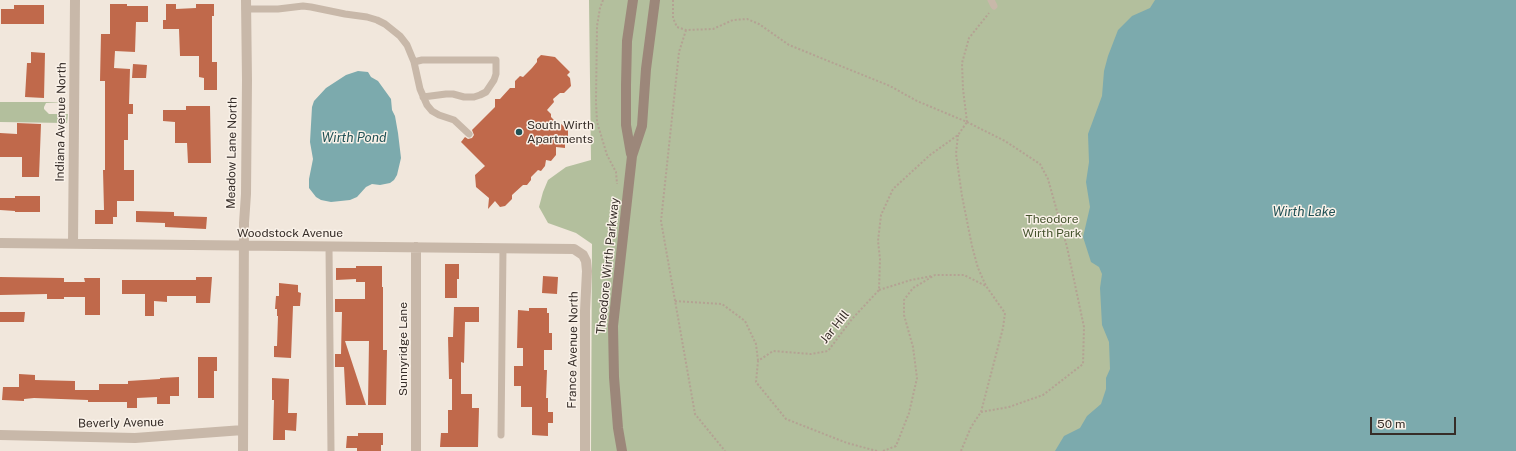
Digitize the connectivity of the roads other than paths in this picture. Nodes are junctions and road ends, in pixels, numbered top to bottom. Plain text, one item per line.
1 (75, 0) edge
2 (633, 0) edge
3 (654, 0) edge
4 (246, 5) edge
5 (414, 62) junction
6 (423, 97) junction
7 (469, 134) dead end
8 (632, 156) junction
9 (0, 243) edge
10 (73, 244) junction
11 (244, 246) junction
12 (329, 247) junction
13 (416, 247) junction
14 (503, 248) junction
15 (579, 252) joint
16 (243, 430) junction
17 (0, 435) edge
18 (501, 435) dead end
19 (243, 451) edge
20 (331, 451) edge
21 (416, 451) edge
22 (585, 451) edge
23 (622, 451) edge

1 - 10 street, Indiana Avenue North
2 - 8 street, Theodore Wirth Parkway
3 - 8 street, Theodore Wirth Parkway
4 - 5 lane
4 - 11 street, Meadow Lane North
5 - 6 lane
5 - 6 lane
6 - 7 lane
8 - 23 street, Theodore Wirth Parkway
9 - 10 street, Woodstock Avenue
10 - 11 street, Woodstock Avenue
11 - 12 street, Woodstock Avenue
11 - 16 street, Meadow Lane North
12 - 13 street, Woodstock Avenue
12 - 20 lane
13 - 14 street, Woodstock Avenue
13 - 21 street, Sunnyridge Lane
14 - 15 street, Woodstock Avenue
14 - 18 lane
15 - 22 street, France Avenue North
16 - 17 street, Beverly Avenue
16 - 19 street, Meadow Lane North

